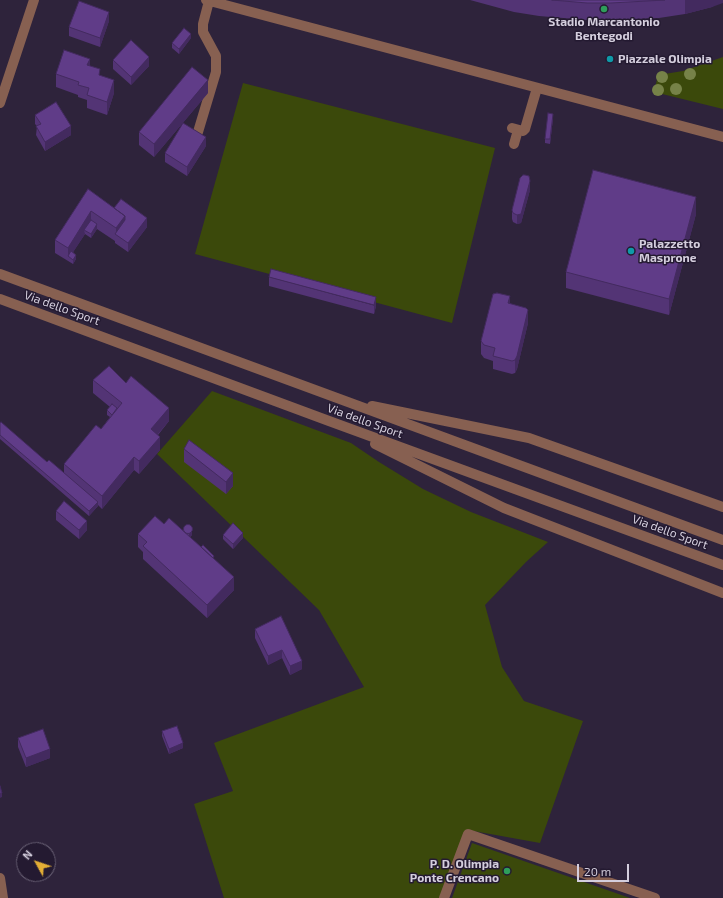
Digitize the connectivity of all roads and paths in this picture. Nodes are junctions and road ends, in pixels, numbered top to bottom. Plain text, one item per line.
1 (34, 0) edge
2 (207, 0) edge
3 (537, 88) junction
4 (0, 103) edge
5 (198, 132) edge
6 (723, 137) edge
7 (514, 144) dead end
8 (0, 274) edge
9 (0, 299) edge
10 (338, 399) junction
11 (329, 421) junction
12 (723, 507) edge
13 (723, 540) edge
14 (723, 565) edge
15 (723, 593) edge
16 (0, 878) edge
17 (3, 898) edge
18 (444, 898) edge
19 (655, 898) edge

1 - 4 street
2 - 3 street
2 - 5 street
3 - 6 street
3 - 7 street
8 - 10 street, Via dello Sport
9 - 11 street, Via dello Sport
10 - 12 street
10 - 13 street, Via dello Sport
11 - 14 street, Via dello Sport
11 - 15 street
16 - 17 street
18 - 19 street

